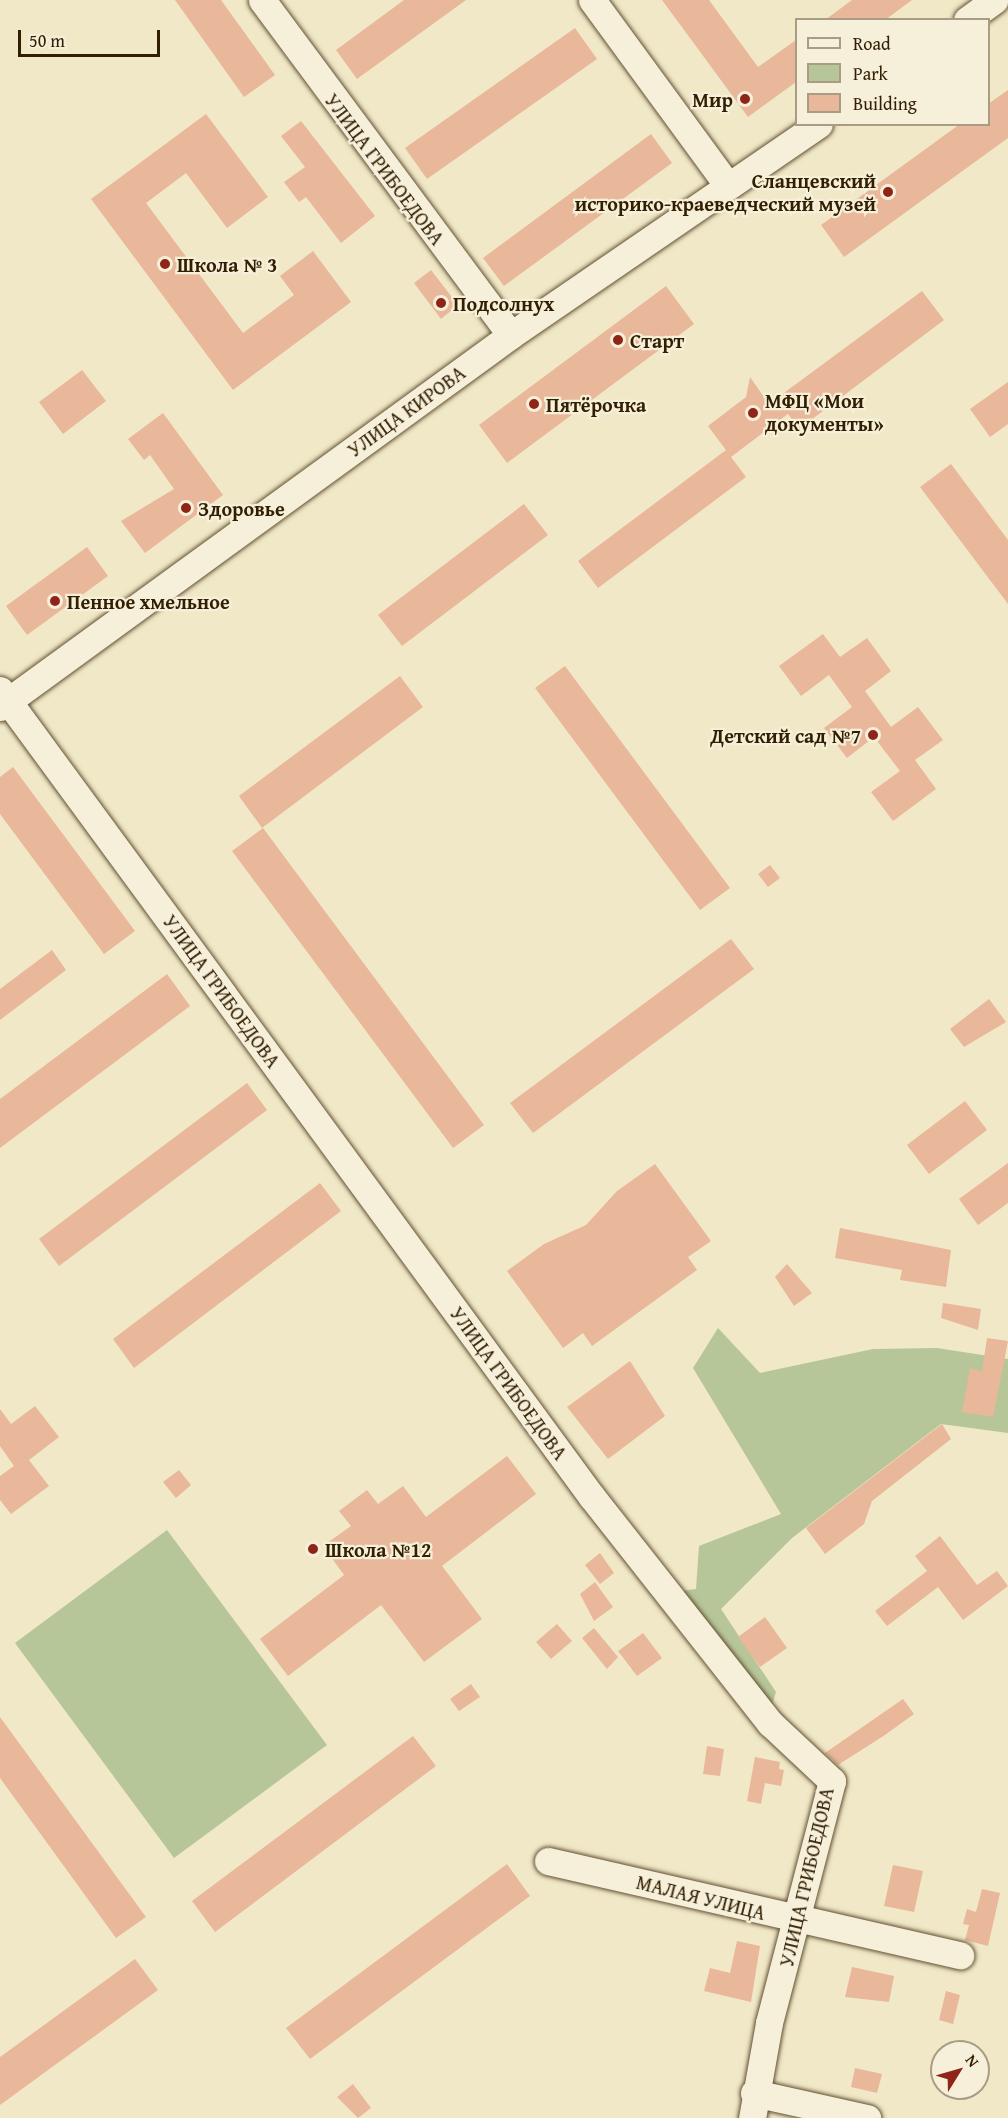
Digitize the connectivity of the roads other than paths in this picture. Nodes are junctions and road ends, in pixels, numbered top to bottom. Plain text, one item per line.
1 (262, 0) edge
2 (592, 0) edge
3 (995, 0) edge
4 (970, 18) edge
5 (816, 126) edge
6 (728, 186) junction
7 (511, 335) junction
8 (3, 699) edge
9 (548, 1861) dead end
10 (798, 1921) junction
11 (960, 1955) dead end
12 (753, 2106) edge
13 (867, 2118) edge

1 - 7 street, УЛИЦА ГРИБОЕДОВА
2 - 6 street
3 - 4 street
5 - 6 street, УЛИЦА КИРОВА
6 - 7 street, УЛИЦА КИРОВА
7 - 8 street, УЛИЦА КИРОВА
8 - 10 street, УЛИЦА ГРИБОЕДОВА
9 - 10 street, МАЛАЯ УЛИЦА
10 - 11 street, МАЛАЯ УЛИЦА
10 - 12 street, УЛИЦА ГРИБОЕДОВА
12 - 13 street

